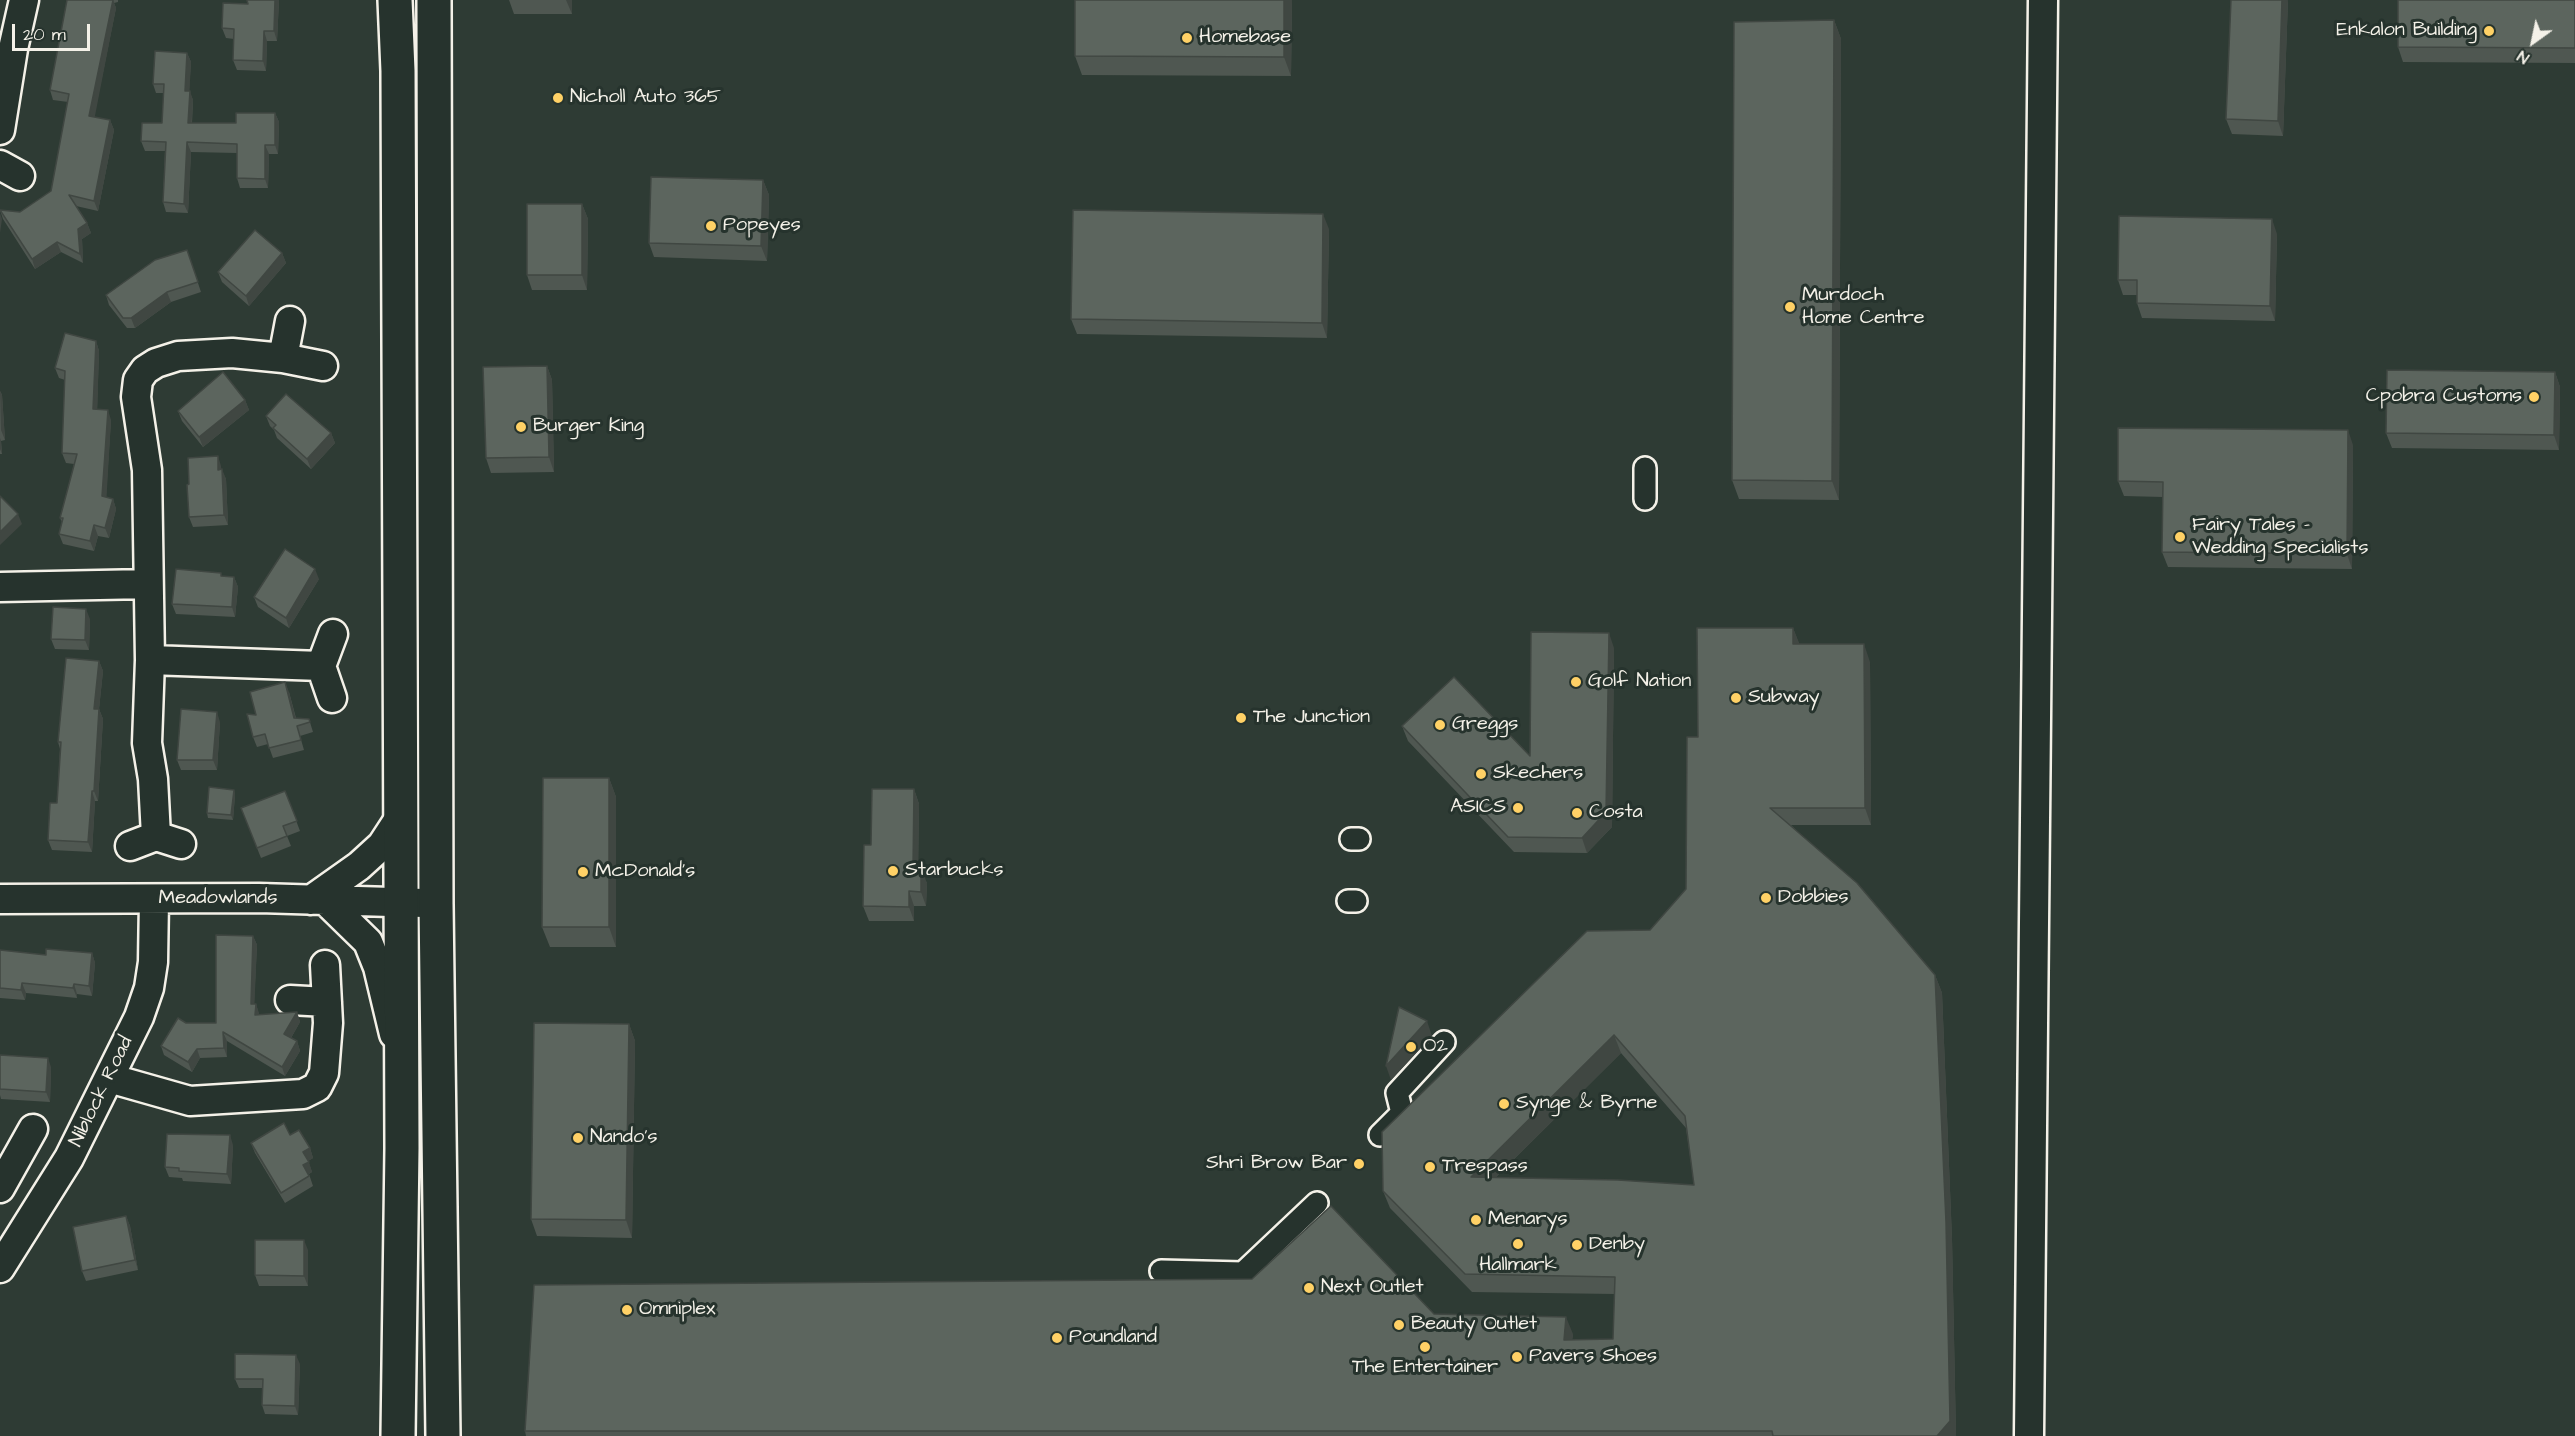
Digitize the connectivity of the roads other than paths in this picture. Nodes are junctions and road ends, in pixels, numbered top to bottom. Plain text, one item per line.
1 (24, 0) edge
2 (395, 0) edge
3 (434, 0) edge
4 (2043, 0) edge
5 (7, 48) edge
6 (0, 130) edge
7 (290, 321) dead end
8 (283, 358) junction
9 (323, 366) dead end
10 (1646, 468) dead end
11 (1645, 499) dead end
12 (148, 584) junction
13 (0, 586) edge
14 (333, 634) dead end
15 (150, 660) junction
16 (321, 666) junction
17 (332, 698) dead end
18 (399, 819) junction
19 (156, 842) dead end
20 (0, 899) edge
21 (153, 900) junction
22 (318, 900) junction
23 (399, 903) junction
24 (436, 903) junction
25 (325, 965) dead end
26 (290, 1000) dead end
27 (327, 1002) junction
28 (1444, 1042) dead end
29 (400, 1057) junction
30 (109, 1078) junction
31 (33, 1129) dead end
32 (1380, 1135) edge
33 (8, 1156) edge
34 (0, 1188) edge
35 (1317, 1203) dead end
36 (0, 1268) edge
37 (1161, 1271) dead end
38 (398, 1436) edge
39 (443, 1436) edge
40 (2029, 1436) edge

1 - 5 street
2 - 18 highway
3 - 24 highway
4 - 40 street
5 - 6 street
7 - 8 street
8 - 9 street
8 - 12 street
10 - 11 street
12 - 13 street
12 - 15 street
14 - 16 street
15 - 16 street
15 - 19 street
16 - 17 street
18 - 22 street
18 - 23 highway
20 - 21 street, Meadowlands
21 - 22 street, Meadowlands
21 - 30 street, Niblock Road
22 - 23 street, Meadowlands
22 - 29 street
23 - 24 street, Meadowlands
23 - 29 highway
24 - 39 highway
25 - 27 street
26 - 27 street
27 - 30 street
28 - 32 street
29 - 38 highway
30 - 36 street, Niblock Road
31 - 33 street
33 - 34 street
35 - 37 street

